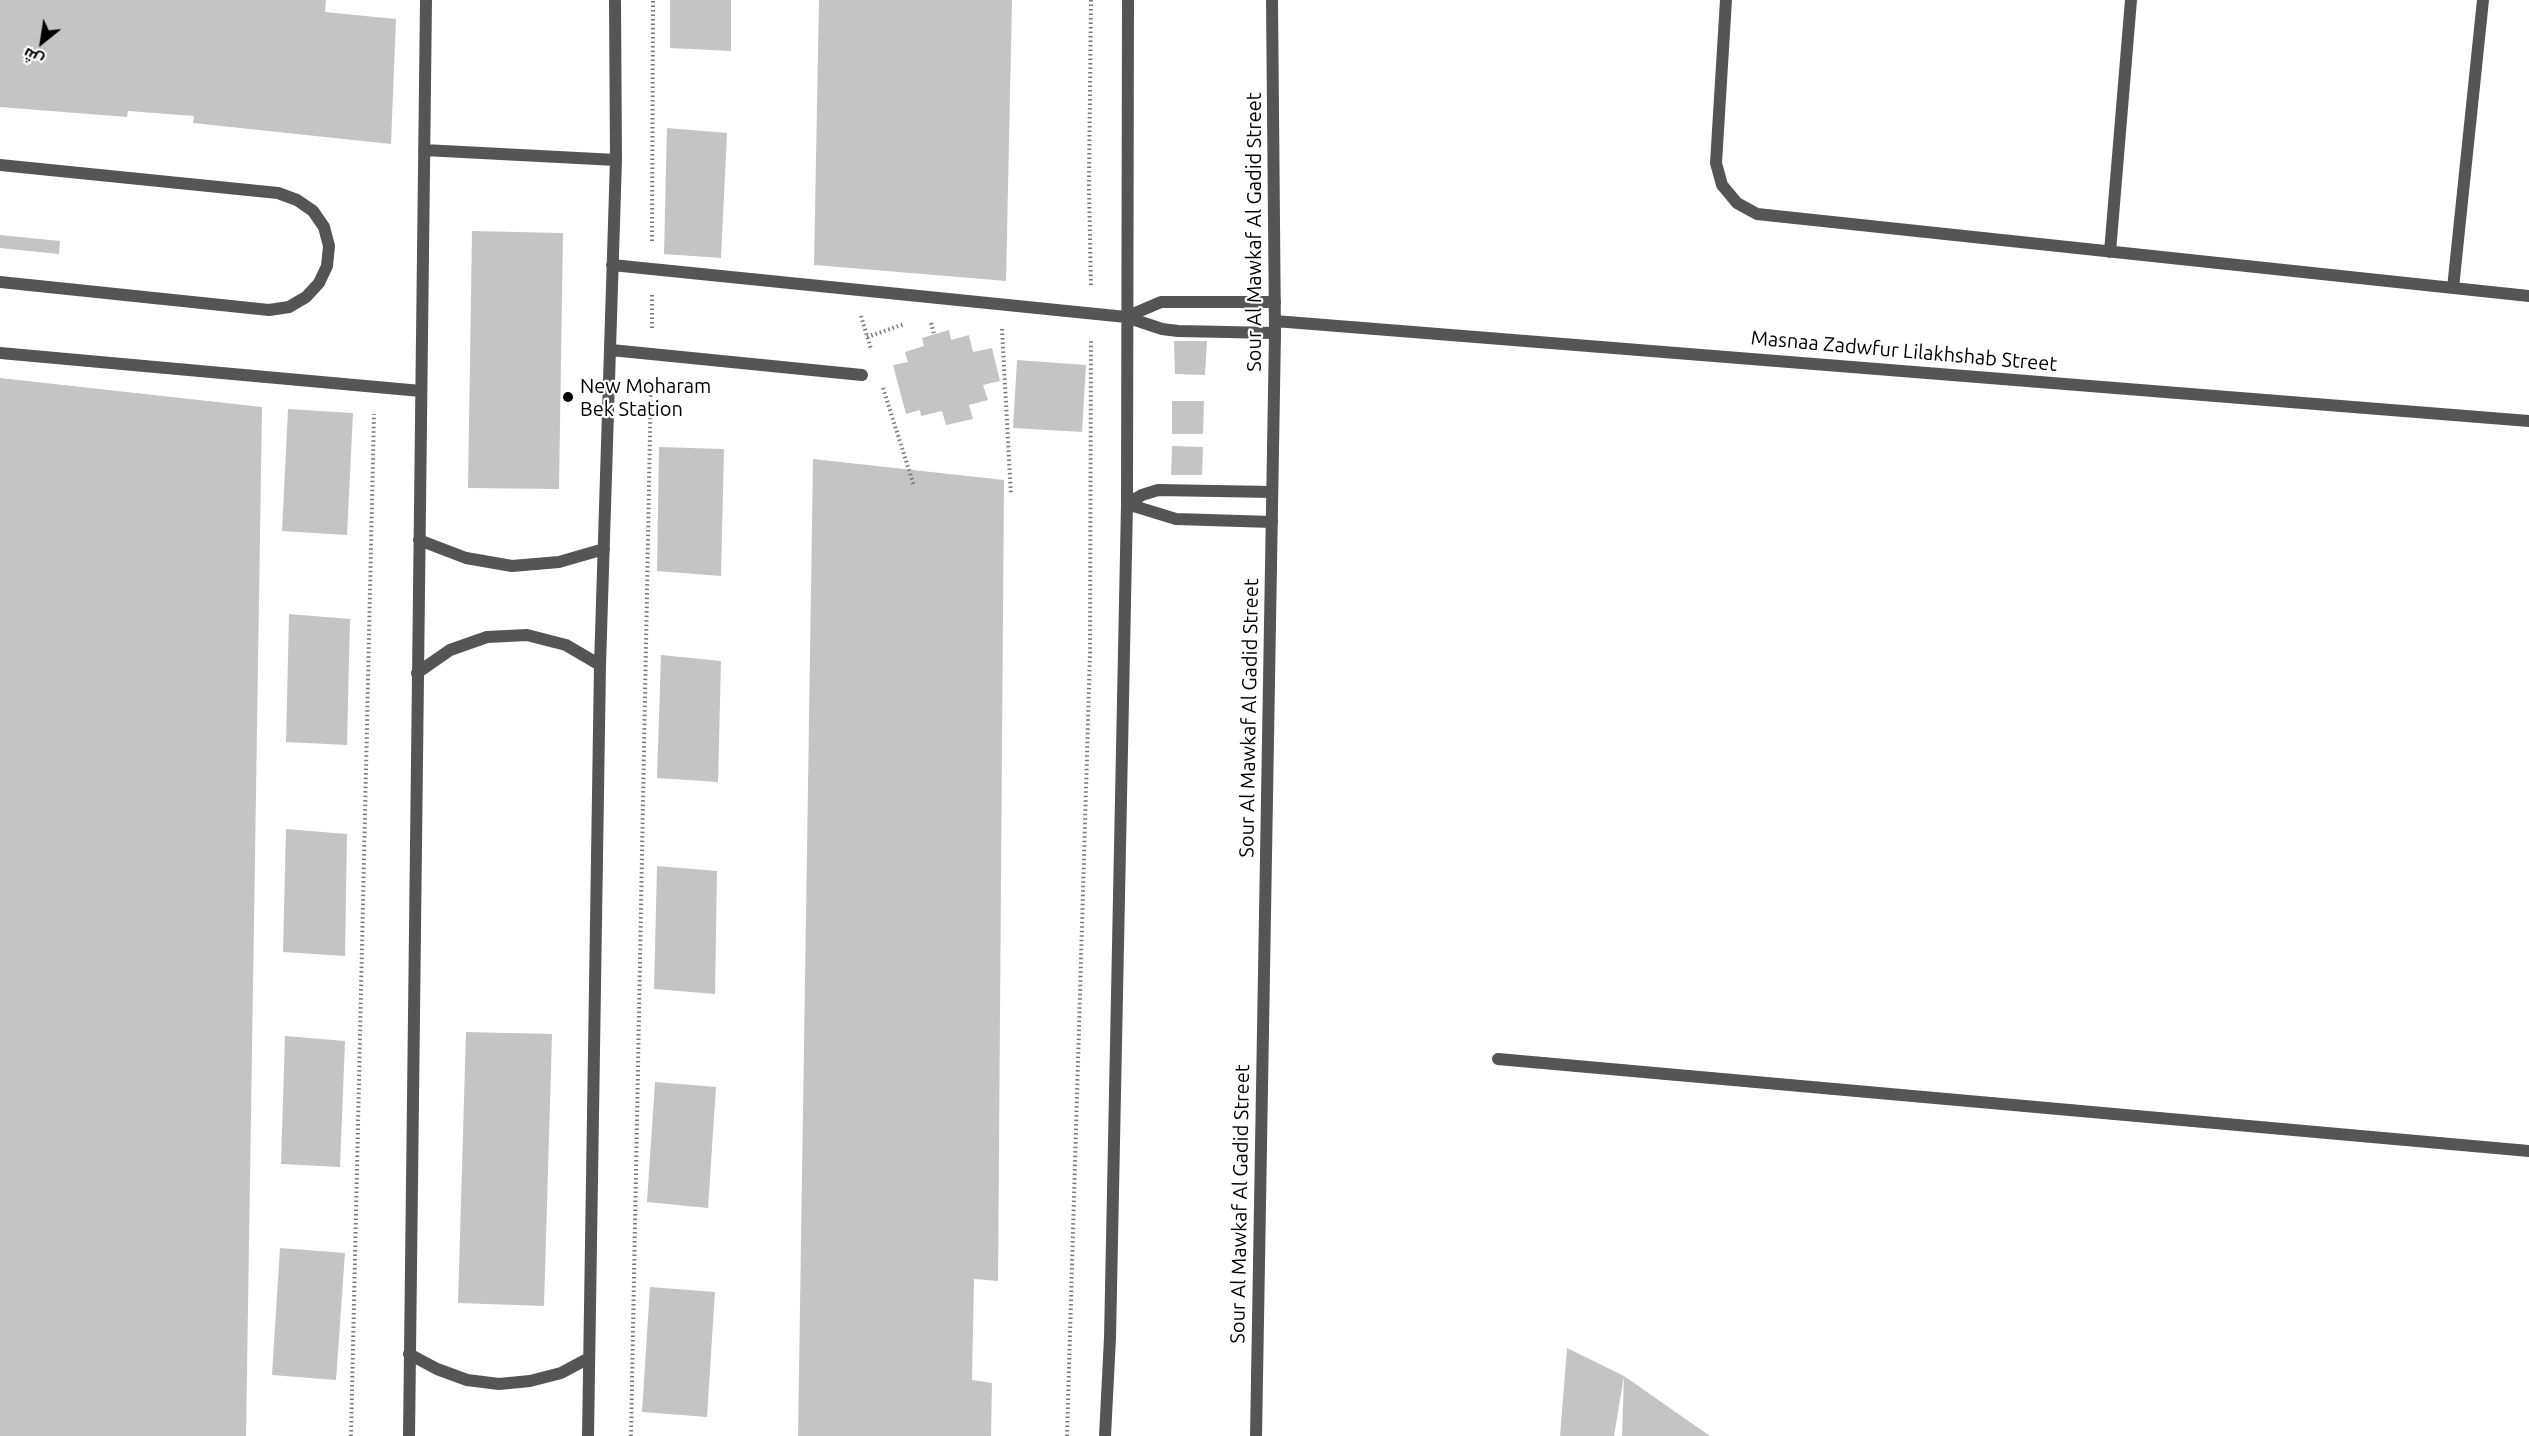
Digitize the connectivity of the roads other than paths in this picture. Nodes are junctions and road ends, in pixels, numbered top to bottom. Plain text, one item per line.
1 (426, 0) edge
2 (615, 0) edge
3 (1128, 0) edge
4 (1272, 0) edge
5 (1726, 0) edge
6 (2131, 0) edge
7 (2483, 0) edge
8 (424, 150) junction
9 (616, 160) junction
10 (0, 165) edge
11 (2110, 252) junction
12 (612, 266) junction
13 (0, 282) edge
14 (2452, 288) junction
15 (2529, 296) edge
16 (1275, 302) junction
17 (1126, 317) junction
18 (1275, 327) junction
19 (611, 350) junction
20 (0, 353) edge
21 (862, 375) dead end
22 (421, 391) junction
23 (2529, 421) edge
24 (1272, 492) junction
25 (1127, 504) junction
26 (1272, 522) junction
27 (419, 540) junction
28 (604, 549) junction
29 (600, 665) junction
30 (417, 673) junction
31 (1498, 1059) dead end
32 (2529, 1151) edge
33 (409, 1354) junction
34 (589, 1358) junction
35 (409, 1436) edge
36 (588, 1436) edge
37 (1105, 1436) edge
38 (1256, 1436) edge

1 - 8 street
2 - 9 street
3 - 17 street
4 - 16 street, Sour Al Mawkaf Al Gadid Street
5 - 11 street
6 - 11 street
7 - 14 street
8 - 9 street
8 - 22 street
9 - 12 street
10 - 13 street
11 - 14 street
12 - 17 street
12 - 19 street
14 - 15 street
16 - 17 street
16 - 18 street, Sour Al Mawkaf Al Gadid Street
17 - 18 street, Masnaa Zadwfur Lilakhshab Street
17 - 25 street
18 - 23 street, Masnaa Zadwfur Lilakhshab Street
18 - 24 street, Sour Al Mawkaf Al Gadid Street
19 - 21 street
19 - 28 street
20 - 22 street
22 - 27 street
24 - 25 street
24 - 26 street, Sour Al Mawkaf Al Gadid Street
25 - 26 street
25 - 37 street
26 - 38 street, Sour Al Mawkaf Al Gadid Street
27 - 28 street
27 - 30 street
28 - 29 street
29 - 30 street
29 - 34 street
30 - 33 street
31 - 32 street
33 - 34 street
33 - 35 street
34 - 36 street

